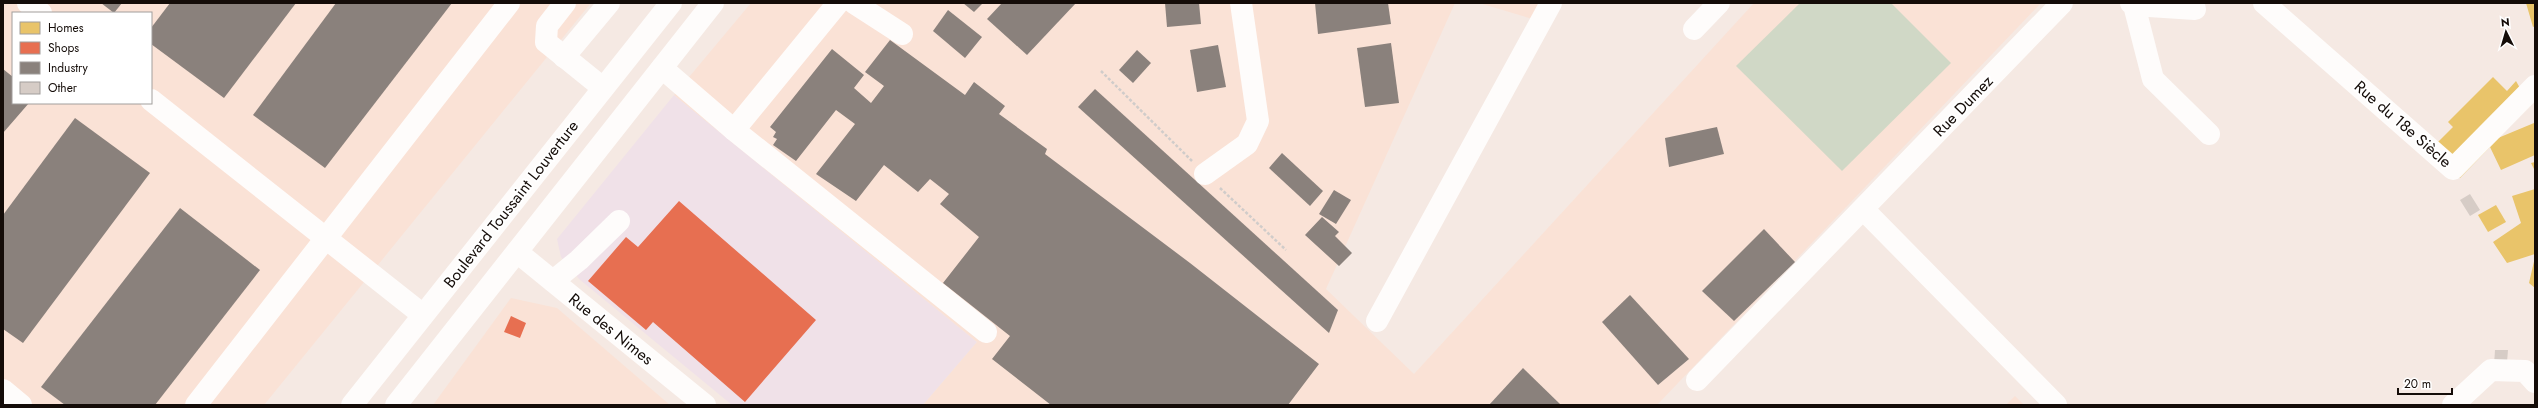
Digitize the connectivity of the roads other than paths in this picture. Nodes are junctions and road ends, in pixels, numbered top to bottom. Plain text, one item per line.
1 (28, 3) edge
2 (565, 3) edge
3 (609, 3) edge
4 (671, 3) edge
5 (713, 3) edge
6 (838, 3) edge
7 (854, 3) edge
8 (1241, 3) edge
9 (1551, 3) edge
10 (1719, 3) edge
11 (2062, 3) edge
12 (2264, 3) edge
13 (506, 4) edge
14 (2133, 4) edge
15 (2195, 9) dead end
16 (40, 12) edge
17 (1694, 28) dead end
18 (902, 34) dead end
19 (564, 57) junction
20 (662, 68) junction
21 (2535, 86) edge
22 (604, 88) junction
23 (152, 101) edge
24 (734, 130) junction
25 (2209, 134) dead end
26 (1205, 174) dead end
27 (1864, 210) junction
28 (619, 222) dead end
29 (327, 238) junction
30 (517, 252) junction
31 (553, 281) junction
32 (423, 315) junction
33 (1377, 320) dead end
34 (986, 332) dead end
35 (1697, 380) dead end
36 (2535, 382) edge
37 (3, 390) edge
38 (21, 405) edge
39 (196, 405) edge
40 (352, 405) edge
41 (396, 405) edge
42 (705, 405) edge
43 (2056, 405) edge
44 (2453, 405) edge

1 - 16 street
2 - 19 street
3 - 19 street
4 - 22 street, Boulevard Toussaint Louverture
5 - 20 street
6 - 24 street
7 - 18 street
8 - 26 street
9 - 33 street
10 - 17 street
11 - 27 street, Rue Dumez
12 - 21 street, Rue du 18e Siècle
13 - 29 street
14 - 15 street
14 - 25 street
19 - 22 street
20 - 24 street
20 - 30 street
22 - 32 street, Boulevard Toussaint Louverture
23 - 29 street
24 - 34 street
27 - 35 street, Rue Dumez
27 - 43 street
28 - 31 street
29 - 32 street
29 - 39 street
30 - 31 street, Rue des Nimes
30 - 41 street
31 - 42 street, Rue des Nimes
32 - 40 street, Boulevard Toussaint Louverture
36 - 44 street
37 - 38 street

